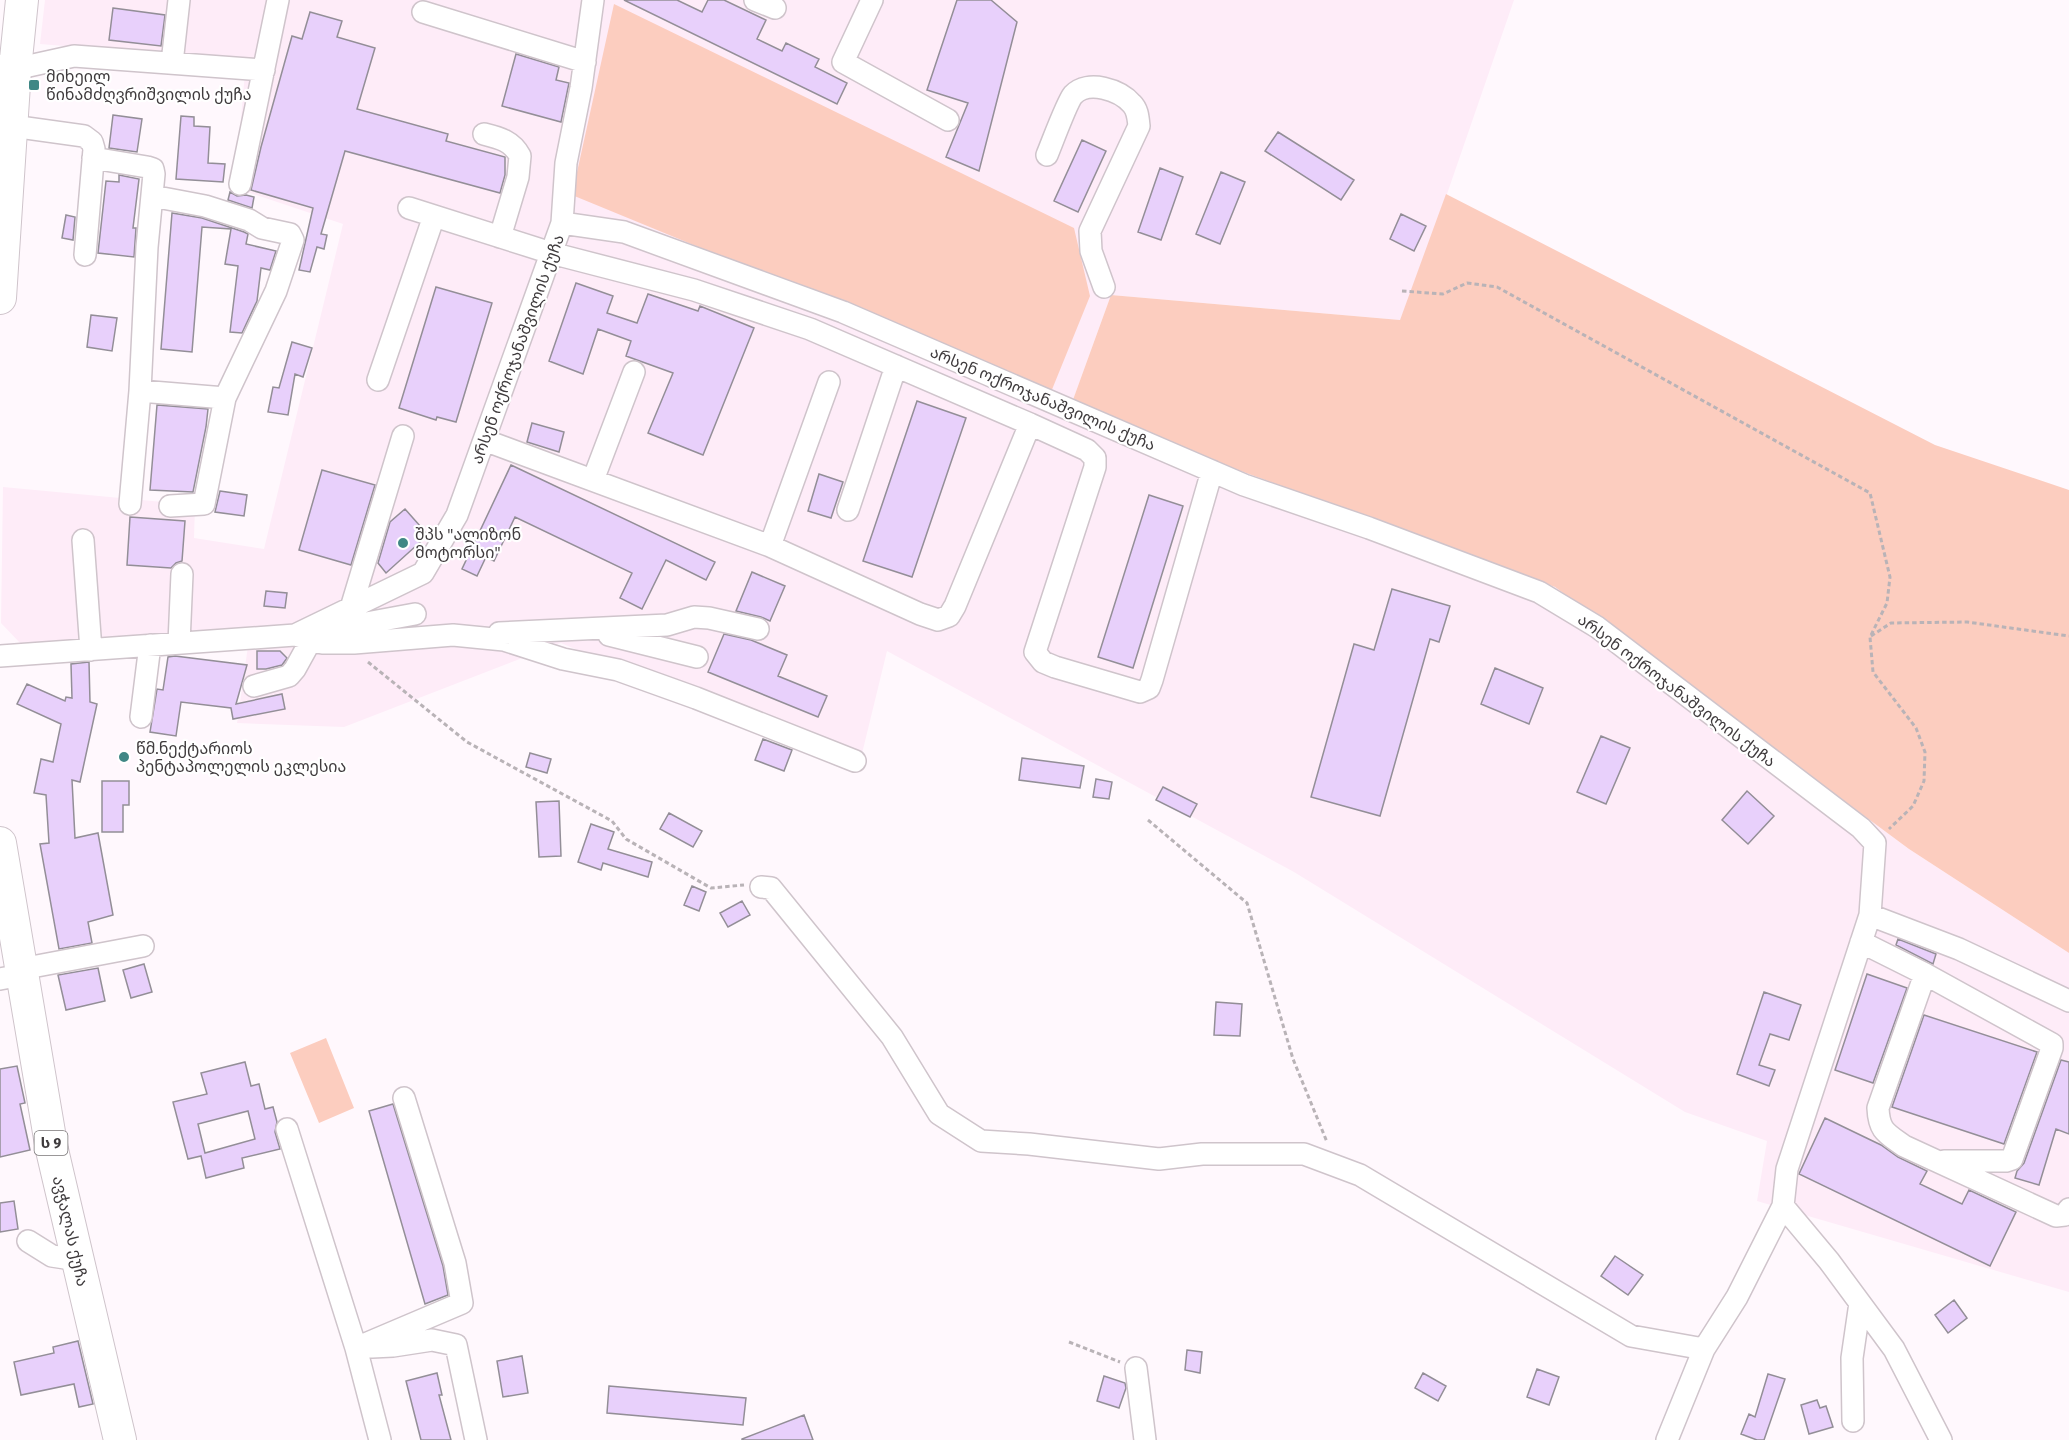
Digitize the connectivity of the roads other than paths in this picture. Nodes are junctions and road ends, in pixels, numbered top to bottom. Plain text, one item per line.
1 (22, 0) edge
2 (179, 0) edge
3 (278, 0) edge
4 (593, 0) edge
5 (605, 0) edge
6 (755, 0) edge
7 (872, 0) edge
8 (775, 8) dead end
9 (423, 12) dead end
10 (590, 23) junction
11 (585, 62) junction
12 (172, 63) junction
13 (8, 67) edge
14 (264, 70) junction
15 (948, 120) dead end
16 (12, 126) junction
17 (484, 134) dead end
18 (1047, 155) dead end
19 (93, 158) junction
20 (240, 184) dead end
21 (152, 196) junction
22 (4, 206) edge
23 (409, 208) dead end
24 (434, 216) junction
25 (562, 223) junction
26 (500, 237) junction
27 (551, 253) junction
28 (85, 255) dead end
29 (1104, 287) dead end
30 (0, 298) edge
31 (896, 366) junction
32 (634, 372) dead end
33 (378, 380) dead end
34 (828, 382) dead end
35 (140, 391) junction
36 (225, 398) junction
37 (1030, 424) junction
38 (404, 436) dead end
39 (484, 440) junction
40 (1212, 471) junction
41 (593, 480) junction
42 (130, 504) dead end
43 (170, 506) dead end
44 (848, 510) dead end
45 (83, 540) dead end
46 (770, 546) junction
47 (182, 574) dead end
48 (351, 608) junction
49 (415, 614) dead end
50 (585, 629) junction
51 (758, 629) dead end
52 (453, 635) junction
53 (303, 637) junction
54 (179, 643) junction
55 (150, 645) junction
56 (91, 650) junction
57 (0, 656) edge
58 (696, 657) dead end
59 (254, 686) dead end
60 (141, 717) dead end
61 (855, 761) dead end
62 (0, 843) edge
63 (755, 886) road end
64 (1870, 915) junction
65 (1861, 942) junction
66 (143, 946) dead end
67 (14, 974) edge
68 (1925, 974) junction
69 (2069, 1001) edge
70 (404, 1098) dead end
71 (287, 1129) dead end
72 (1937, 1161) junction
73 (1783, 1206) junction
74 (2069, 1209) edge
75 (28, 1241) dead end
76 (78, 1260) junction
77 (1860, 1303) junction
78 (356, 1348) junction
79 (1704, 1349) junction
80 (1136, 1368) road end
81 (1853, 1421) dead end
82 (120, 1440) edge
83 (380, 1440) edge
84 (476, 1440) edge
85 (1145, 1440) edge
86 (1667, 1440) edge
87 (1941, 1440) edge

1 - 13 highway
2 - 12 street
3 - 14 street
4 - 10 street
5 - 10 street
6 - 8 street
7 - 15 street
9 - 11 street
10 - 11 street
11 - 25 street
12 - 13 street
12 - 14 street
13 - 16 highway
14 - 20 street
16 - 19 street
16 - 22 highway
17 - 26 street
18 - 29 street
19 - 21 street
19 - 28 street
21 - 35 street
21 - 36 street
22 - 30 highway
23 - 24 street
24 - 26 street
24 - 33 street
25 - 27 street, არსენ ოქროჯანაშვილის ქუჩა
25 - 40 street, არსენ ოქროჯანაშვილის ქუჩა
26 - 27 street
27 - 31 street
27 - 39 street, არსენ ოქროჯანაშვილის ქუჩა
31 - 37 street
31 - 44 street
32 - 41 street
34 - 46 street
35 - 36 street
35 - 42 street
36 - 43 street
37 - 40 street
37 - 46 street
38 - 48 street
39 - 41 street
39 - 48 street, არსენ ოქროჯანაშვილის ქუჩა
40 - 64 street, არსენ ოქროჯანაშვილის ქუჩა
41 - 46 street
45 - 56 street
47 - 54 street
48 - 53 street, არსენ ოქროჯანაშვილის ქუჩა
49 - 53 street
50 - 51 street
50 - 52 street
50 - 58 street
52 - 53 street
52 - 61 street
53 - 54 street, არსენ ოქროჯანაშვილის ქუჩა
53 - 59 street
54 - 55 street, არსენ ოქროჯანაშვილის ქუჩა
55 - 56 street, არსენ ოქროჯანაშვილის ქუჩა
55 - 60 street
56 - 57 street, არსენ ოქროჯანაშვილის ქუჩა
62 - 67 highway, ავჭალას ქუჩა / ს 9
63 - 79 street
64 - 65 street
64 - 69 street
65 - 68 street
65 - 73 street
66 - 67 street
67 - 76 highway, ავჭალას ქუჩა / ს 9
68 - 72 street
68 - 72 street
70 - 78 street
71 - 78 street
72 - 74 street
73 - 77 street
73 - 79 street
75 - 76 street
76 - 82 highway, ავჭალას ქუჩა / ს 9
77 - 81 street
77 - 87 street
78 - 83 street
78 - 84 street
79 - 86 street
80 - 85 street

